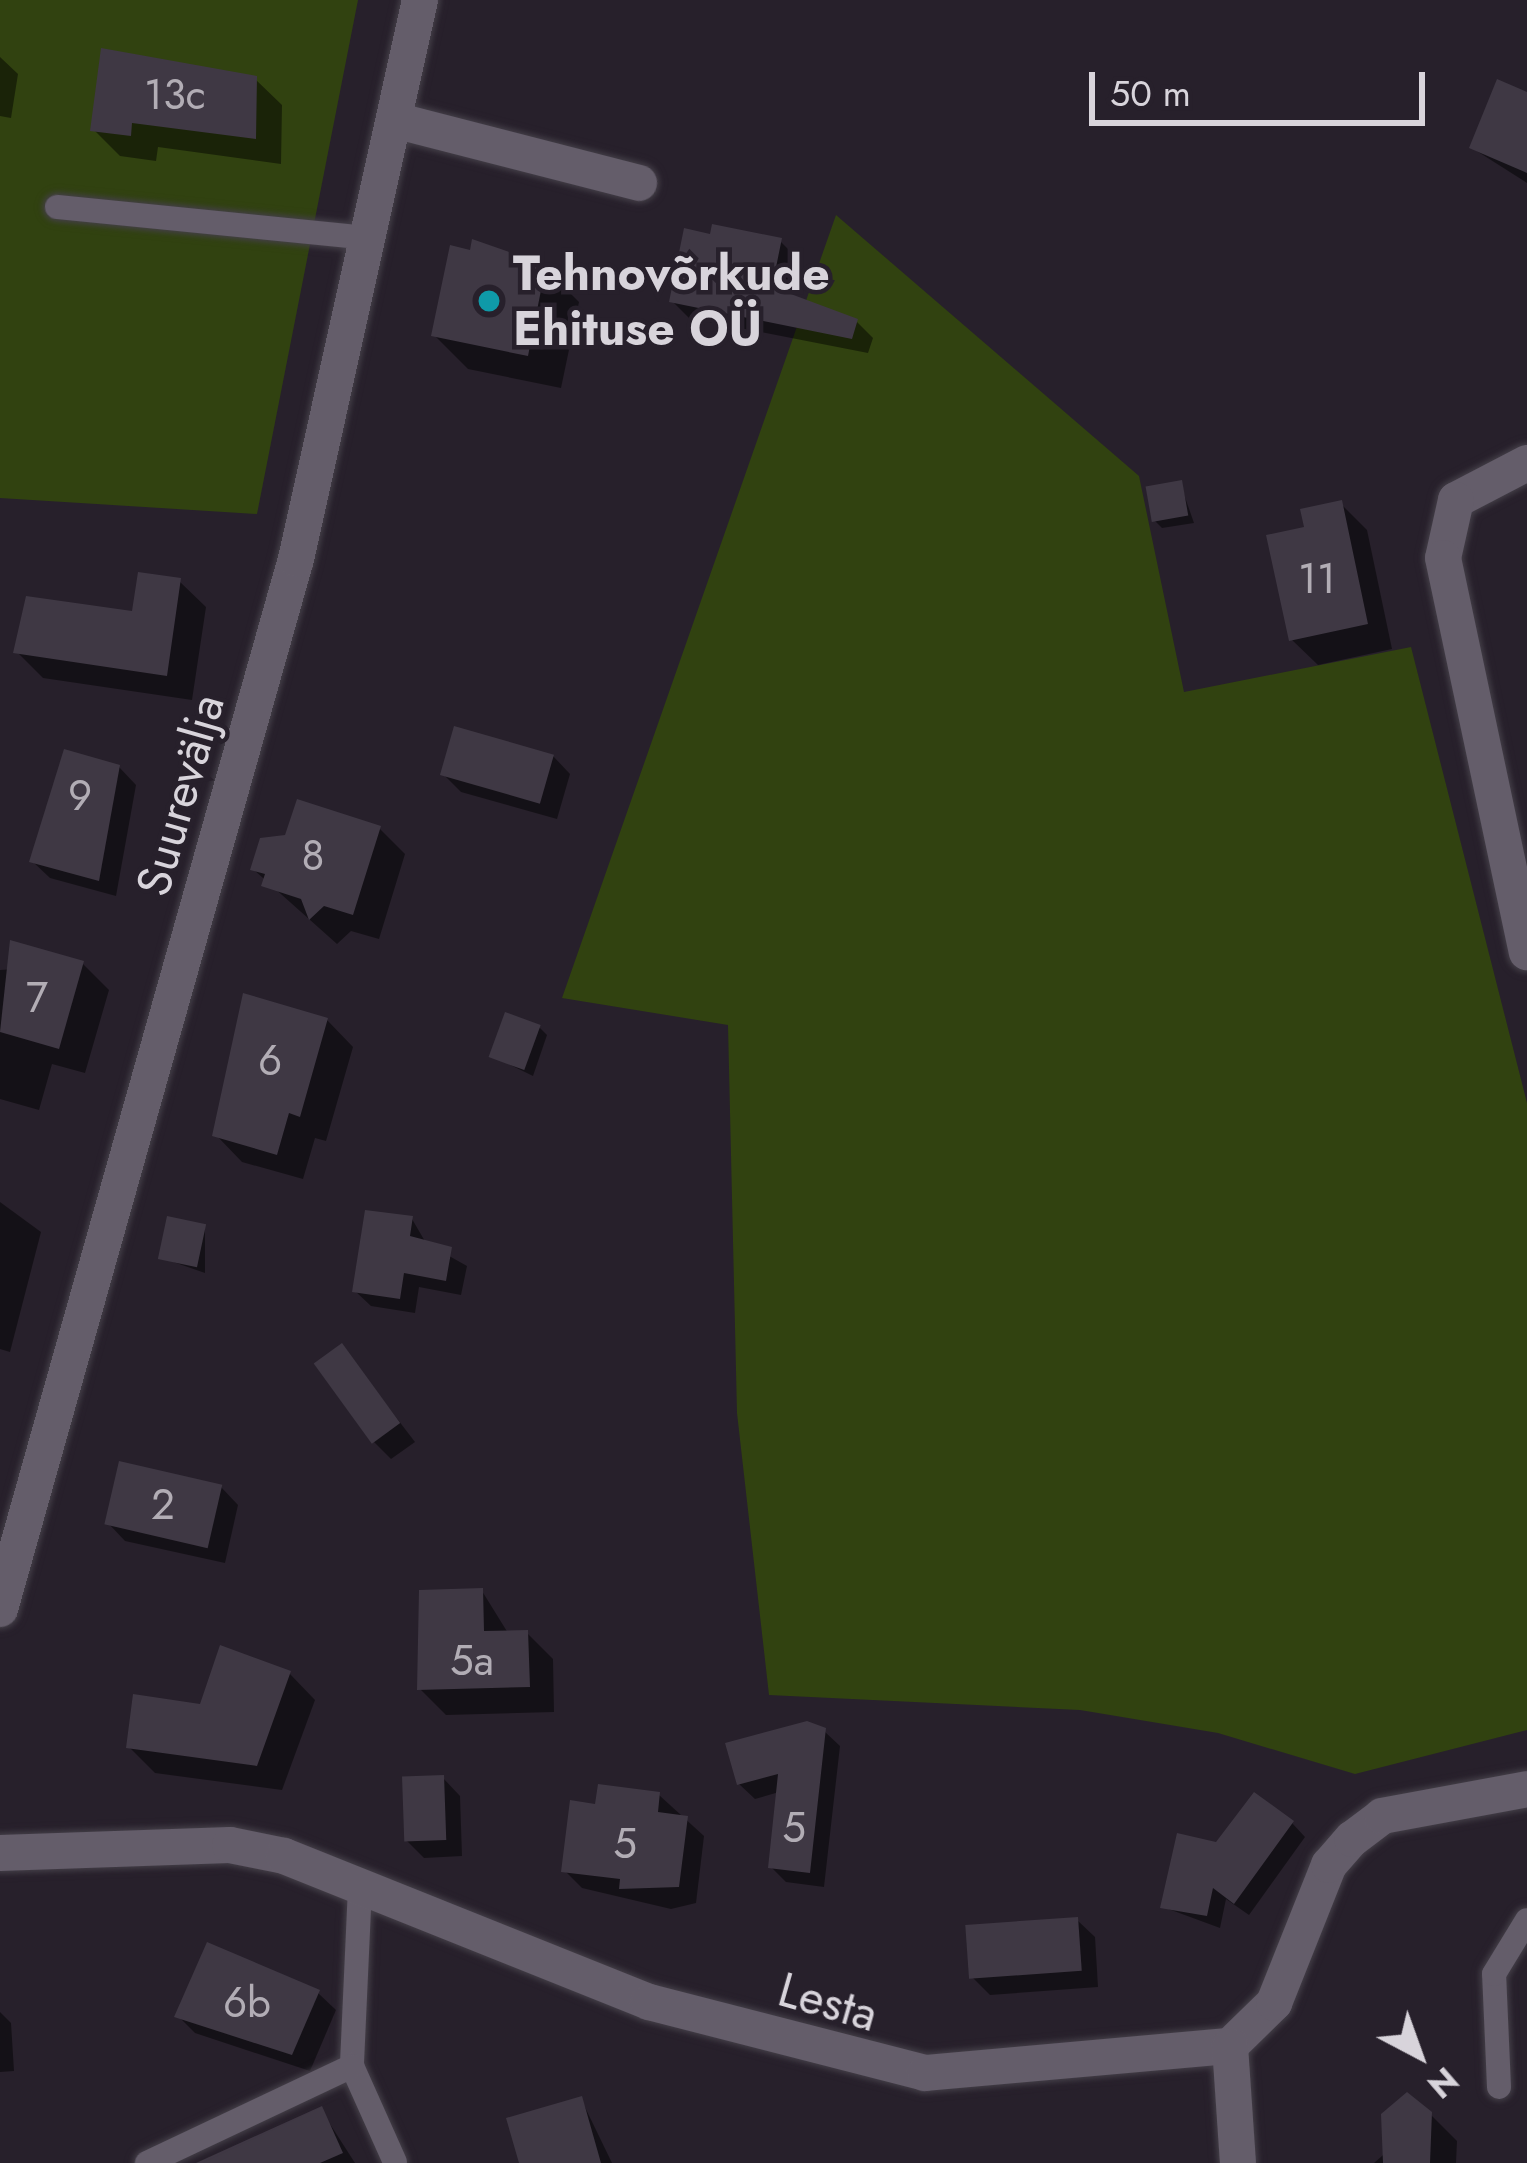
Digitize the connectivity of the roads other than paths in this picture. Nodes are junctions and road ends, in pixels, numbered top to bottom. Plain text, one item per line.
1 (420, 0) edge
2 (394, 120) junction
3 (639, 183) dead end
4 (57, 207) dead end
5 (367, 238) junction
6 (1527, 464) edge
7 (1527, 952) edge
8 (0, 1609) edge
9 (1527, 1789) edge
10 (0, 1853) edge
11 (360, 1887) junction
12 (1527, 1920) edge
13 (1230, 2046) junction
14 (352, 2066) junction
15 (1499, 2087) dead end
16 (395, 2162) edge
17 (147, 2163) edge
18 (1238, 2163) edge

1 - 2 street, Suurevälja
2 - 3 street
2 - 5 street, Suurevälja
4 - 5 lane
5 - 8 street, Suurevälja
6 - 7 street
9 - 13 street
10 - 11 street, Lesta
11 - 13 street, Lesta
11 - 14 lane
12 - 15 lane
13 - 18 street
14 - 16 lane
14 - 17 lane

